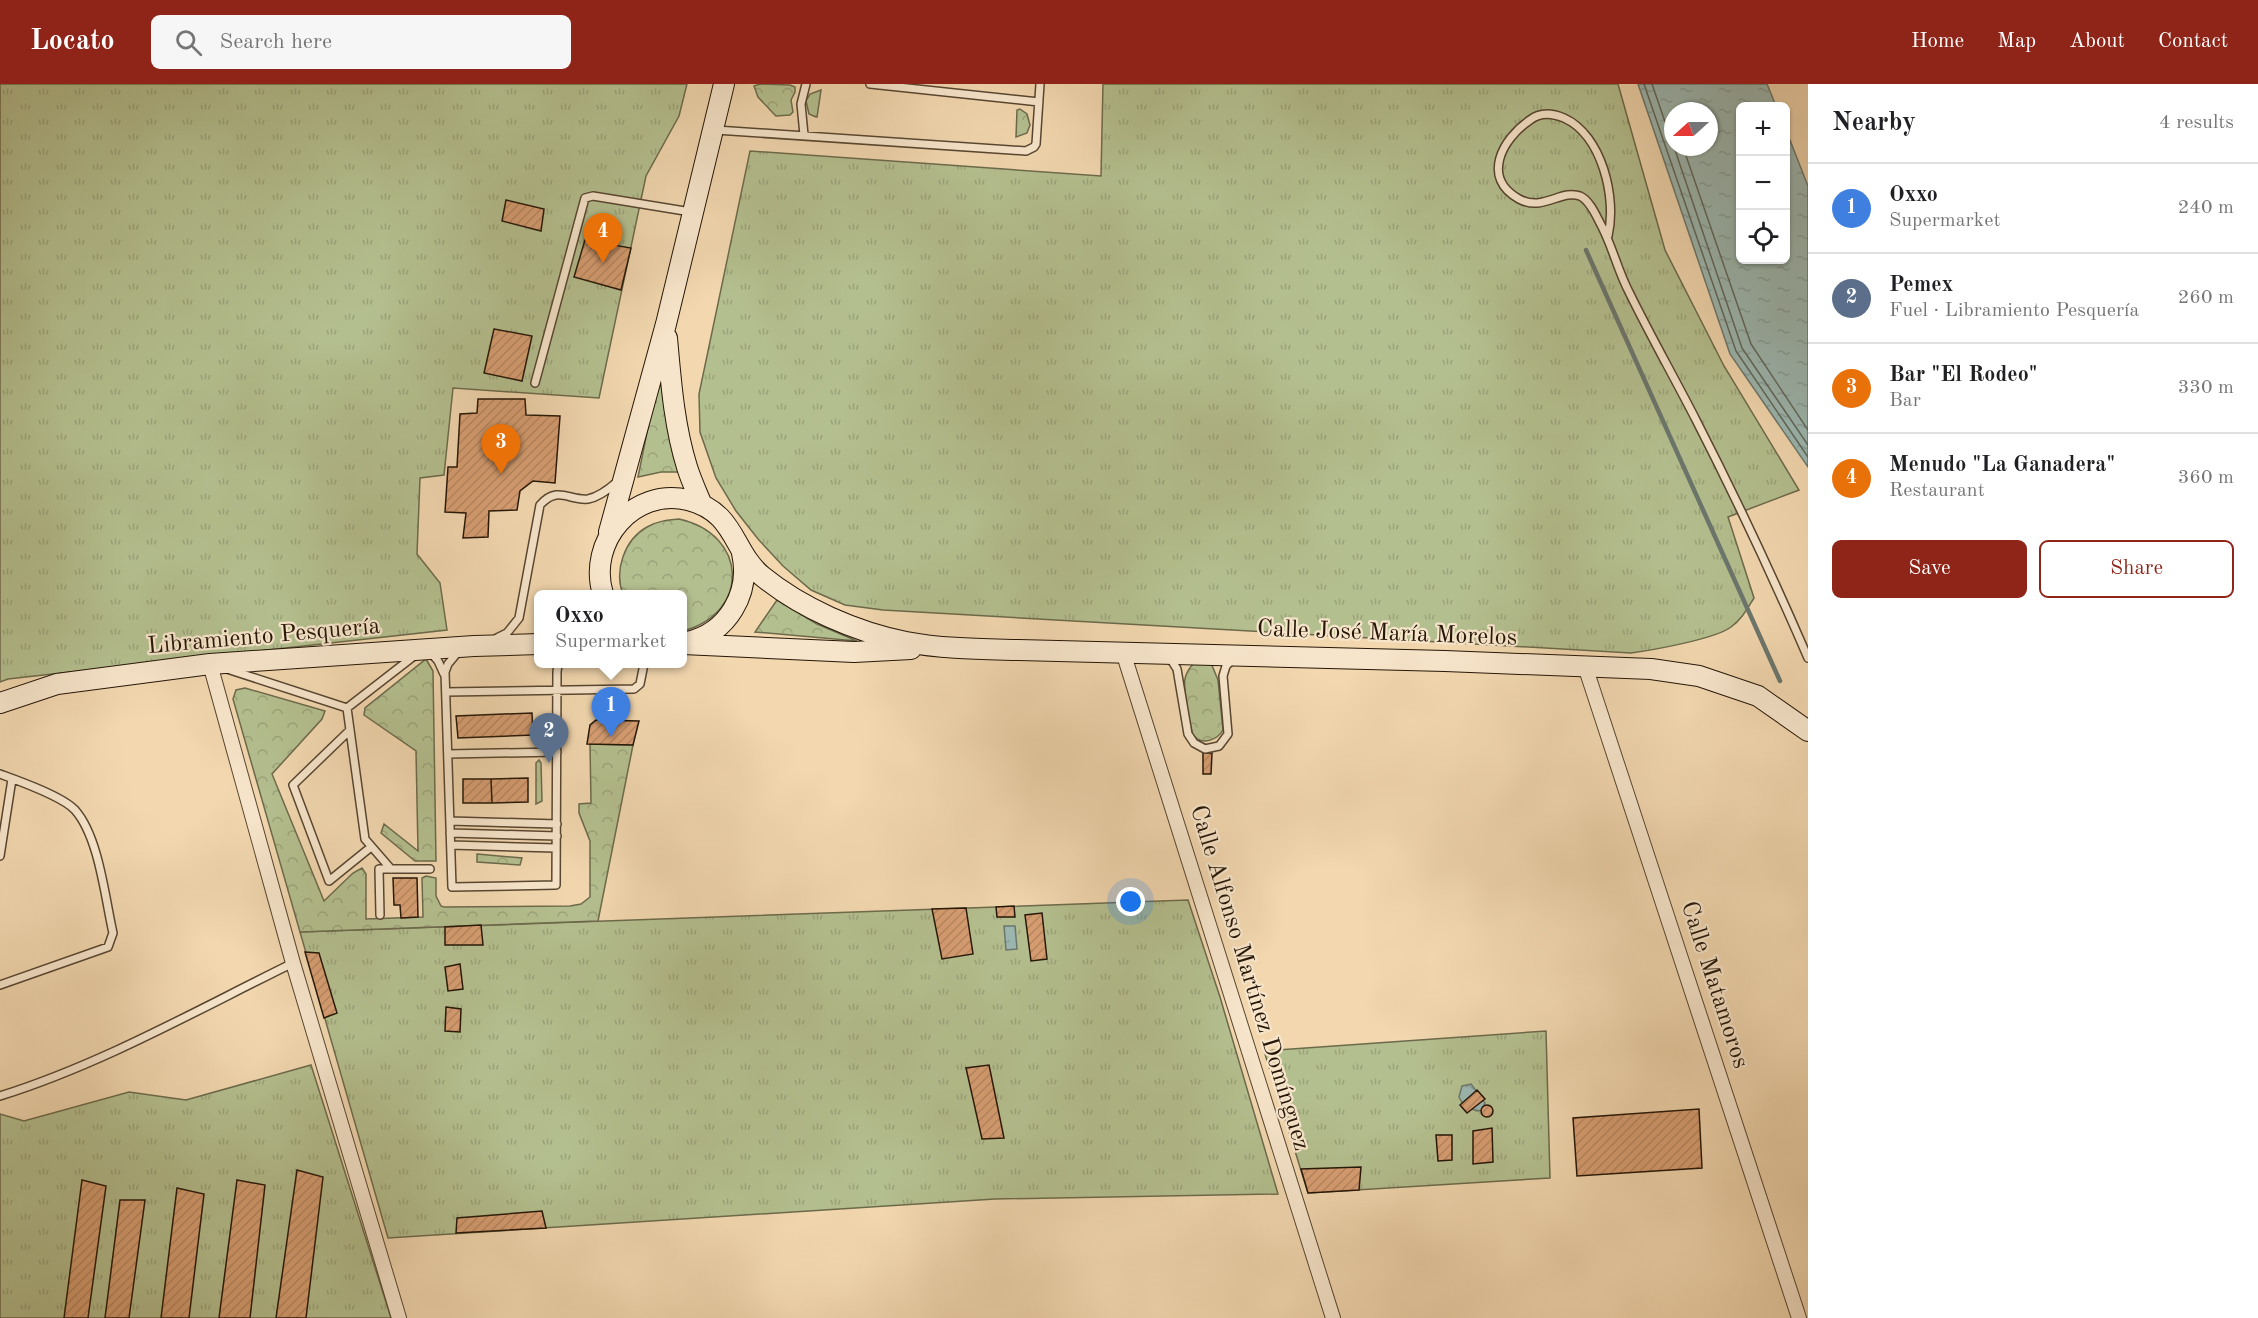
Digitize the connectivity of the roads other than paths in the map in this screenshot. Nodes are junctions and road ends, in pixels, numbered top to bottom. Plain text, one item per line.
1 (724, 84) edge
2 (806, 84) edge
3 (870, 84) edge
4 (1040, 84) edge
5 (1039, 102) junction
6 (713, 130) junction
7 (804, 135) junction
8 (693, 213) junction
9 (1608, 236) junction
10 (666, 324) junction
11 (536, 383) dead end
12 (625, 472) junction
13 (702, 505) junction
14 (604, 546) junction
15 (741, 550) junction
16 (591, 590) edge
17 (602, 590) edge
18 (534, 643) edge
19 (687, 643) edge
20 (687, 644) edge
21 (469, 646) junction
22 (950, 647) junction
23 (422, 649) junction
24 (1123, 652) junction
25 (1163, 653) junction
26 (1239, 656) junction
27 (1808, 658) edge
28 (210, 664) junction
29 (1585, 666) junction
30 (555, 668) edge
31 (557, 668) edge
32 (643, 668) edge
33 (557, 672) junction
34 (445, 676) junction
35 (557, 689) junction
36 (446, 692) junction
37 (0, 703) edge
38 (347, 708) junction
39 (350, 730) junction
40 (1808, 731) edge
41 (557, 752) junction
42 (448, 754) junction
43 (0, 774) edge
44 (12, 779) junction
45 (450, 821) junction
46 (556, 824) junction
47 (450, 833) junction
48 (556, 836) junction
49 (450, 845) junction
50 (371, 847) junction
51 (556, 848) junction
52 (0, 856) edge
53 (391, 869) junction
54 (430, 869) dead end
55 (380, 915) dead end
56 (293, 963) junction
57 (0, 985) edge
58 (0, 1096) edge
59 (399, 1318) edge
60 (1333, 1318) edge
61 (1799, 1318) edge

1 - 6 main road
2 - 7 lane
3 - 5 lane
4 - 5 lane
5 - 7 lane
6 - 7 lane
6 - 8 main road
8 - 10 main road
8 - 11 lane
9 - 9 lane
9 - 27 lane
10 - 12 main road
10 - 13 main road
12 - 14 main road
12 - 21 lane
13 - 14 main road
13 - 15 main road
14 - 16 main road
14 - 17 main road
15 - 19 main road
15 - 22 main road
18 - 21 main road, Libramiento Pesquería
20 - 22 main road
21 - 23 main road, Libramiento Pesquería
21 - 34 lane
22 - 24 main road, Calle José María Morelos
23 - 28 main road, Libramiento Pesquería
23 - 34 lane
23 - 38 lane
24 - 25 main road, Calle José María Morelos
24 - 60 street, Calle Alfonso Martínez Domínguez
25 - 26 main road, Calle José María Morelos
25 - 26 lane
26 - 29 main road, Calle José María Morelos
28 - 37 main road, Libramiento Pesquería
28 - 38 lane
28 - 56 street
29 - 40 main road, Calle José María Morelos
29 - 61 street, Calle Matamoros
30 - 33 lane
31 - 33 lane
32 - 35 lane
33 - 35 lane
34 - 36 lane
35 - 36 lane
35 - 41 lane
36 - 42 lane
38 - 39 lane
39 - 50 lane
39 - 50 lane
41 - 42 lane
41 - 46 lane
42 - 45 lane
43 - 44 lane
44 - 52 lane
44 - 57 lane
45 - 46 lane
45 - 47 lane
46 - 48 lane
47 - 48 lane
47 - 49 lane
48 - 51 lane
49 - 51 lane
49 - 51 lane
50 - 53 lane
53 - 54 lane
53 - 55 lane
56 - 58 lane
56 - 59 street

